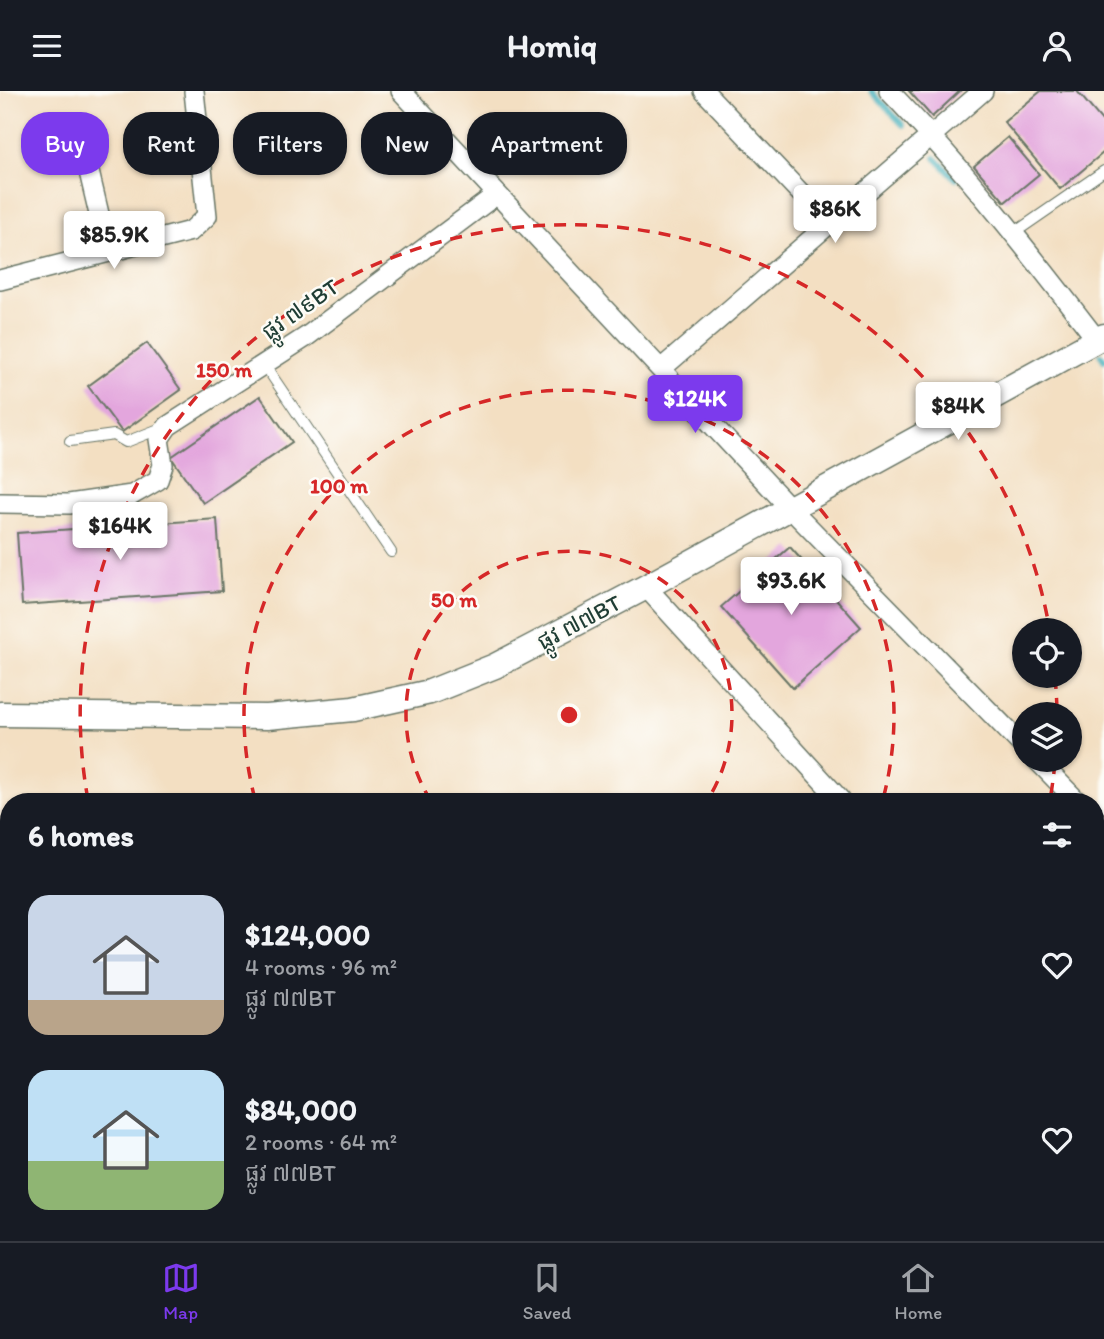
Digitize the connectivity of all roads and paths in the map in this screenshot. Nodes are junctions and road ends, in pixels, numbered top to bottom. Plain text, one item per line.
1 (194, 91) edge
2 (401, 91) edge
3 (704, 91) edge
4 (889, 91) edge
5 (983, 91) edge
6 (932, 136) junction
7 (1104, 171) edge
8 (90, 175) edge
9 (498, 194) junction
10 (829, 223) junction
11 (1014, 233) junction
12 (108, 252) junction
13 (0, 280) edge
14 (1101, 338) edge
15 (264, 364) junction
16 (661, 369) junction
17 (168, 426) junction
18 (70, 441) dead end
19 (0, 503) edge
20 (789, 507) junction
21 (391, 552) dead end
22 (646, 587) junction
23 (0, 714) edge
24 (1012, 735) edge
25 (1049, 772) edge
26 (834, 793) edge
27 (1069, 793) edge

1 - 12 street
2 - 9 street
3 - 10 street
4 - 6 street
5 - 6 street
6 - 10 street
6 - 11 street
7 - 11 lane
8 - 12 street
9 - 15 street, ផ្លូវ ៧៩BT
9 - 16 street
10 - 16 street
11 - 14 street
12 - 13 street
14 - 20 street, ផ្លូវ ៧៧BT
15 - 17 street, ផ្លូវ ៧៩BT
15 - 21 lane
16 - 20 street
17 - 18 lane
17 - 19 street
20 - 22 street, ផ្លូវ ៧៧BT
20 - 24 street
22 - 23 street, ផ្លូវ ៧៧BT
22 - 26 street
25 - 27 street

